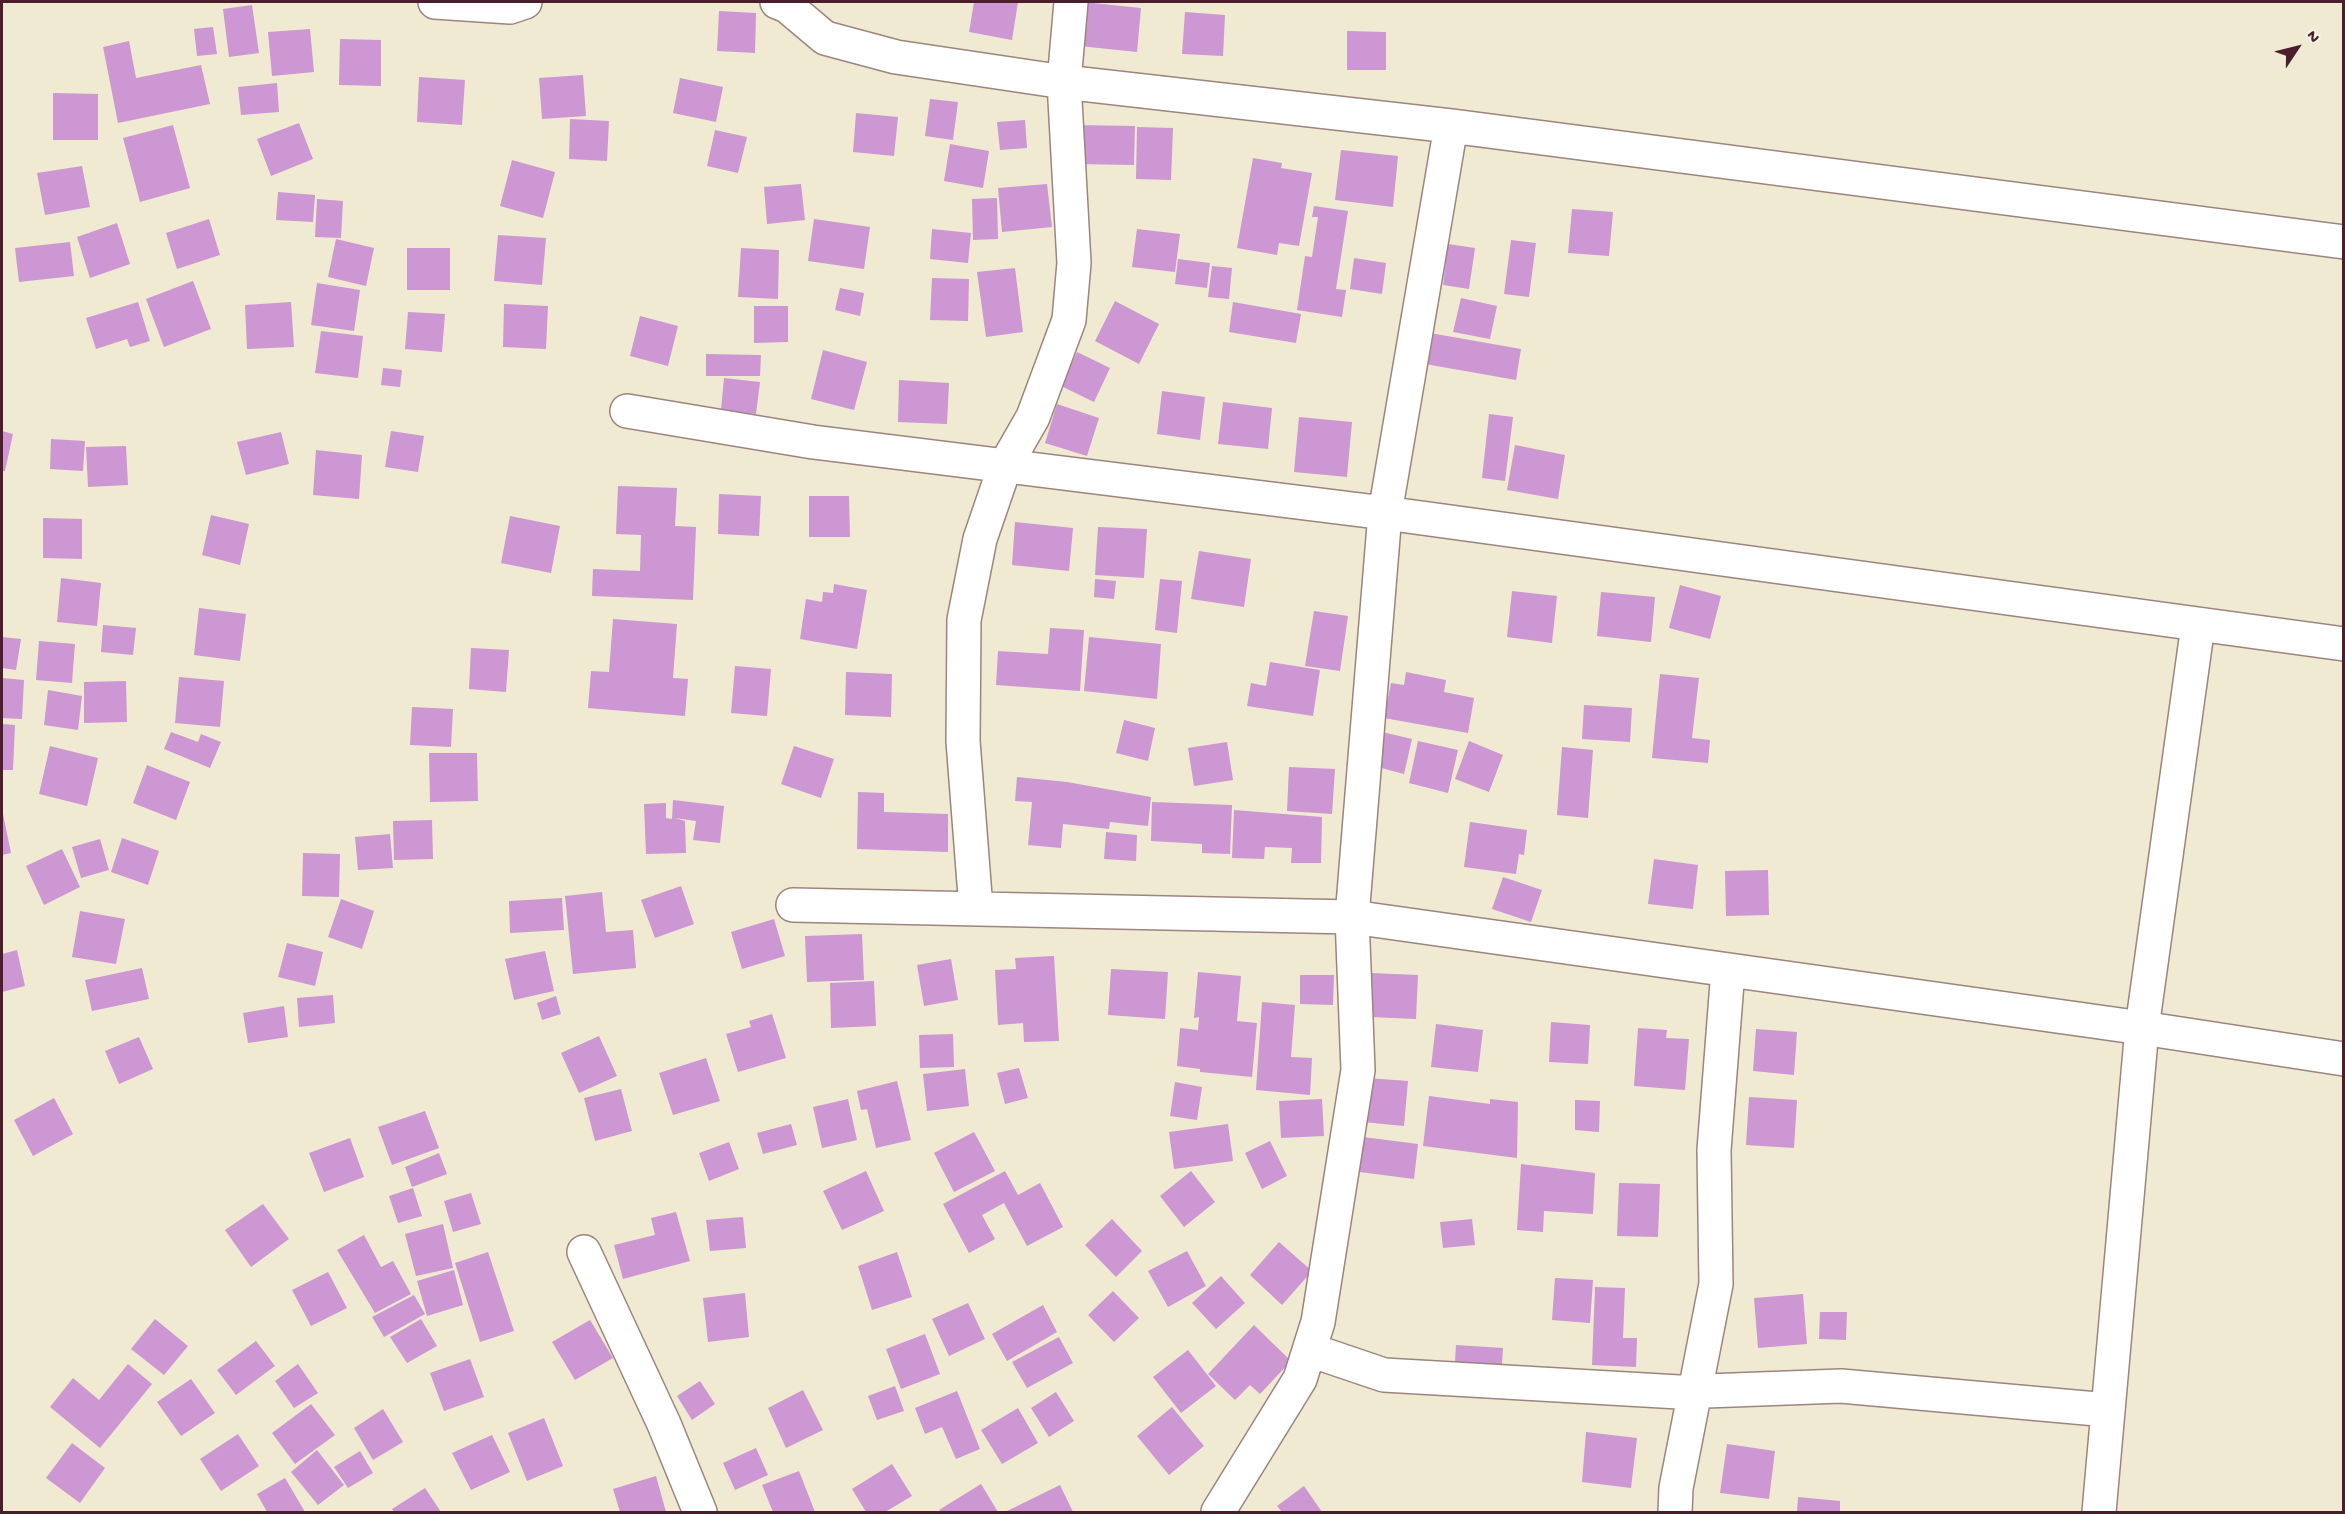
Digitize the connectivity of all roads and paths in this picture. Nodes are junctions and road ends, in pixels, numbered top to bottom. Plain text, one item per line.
1 (435, 2) edge
2 (525, 2) edge
3 (777, 2) edge
4 (1071, 2) edge
5 (1064, 82) junction
6 (1451, 126) junction
7 (2343, 242) edge
8 (627, 411) dead end
9 (1005, 466) junction
10 (1385, 513) junction
11 (2198, 626) junction
12 (2343, 644) edge
13 (793, 905) dead end
14 (976, 909) junction
15 (1352, 917) junction
16 (1728, 970) junction
17 (2142, 1028) junction
18 (2343, 1059) edge
19 (584, 1252) dead end
20 (1310, 1350) junction
21 (1696, 1391) junction
22 (2108, 1410) junction
23 (700, 1512) edge
24 (1218, 1512) edge
25 (1675, 1512) edge
26 (2099, 1512) edge

1 - 2 street
3 - 5 street
4 - 5 street
5 - 6 street
5 - 9 street
6 - 7 street
6 - 10 street
8 - 9 street
9 - 10 street
9 - 14 street
10 - 11 street
10 - 15 street
11 - 12 street
11 - 17 street
13 - 14 street
14 - 15 street
15 - 16 street
15 - 20 street
16 - 17 street
16 - 21 street
17 - 18 street
17 - 22 street
19 - 23 street
20 - 21 street
20 - 24 street
21 - 22 street
21 - 25 street
22 - 26 street

